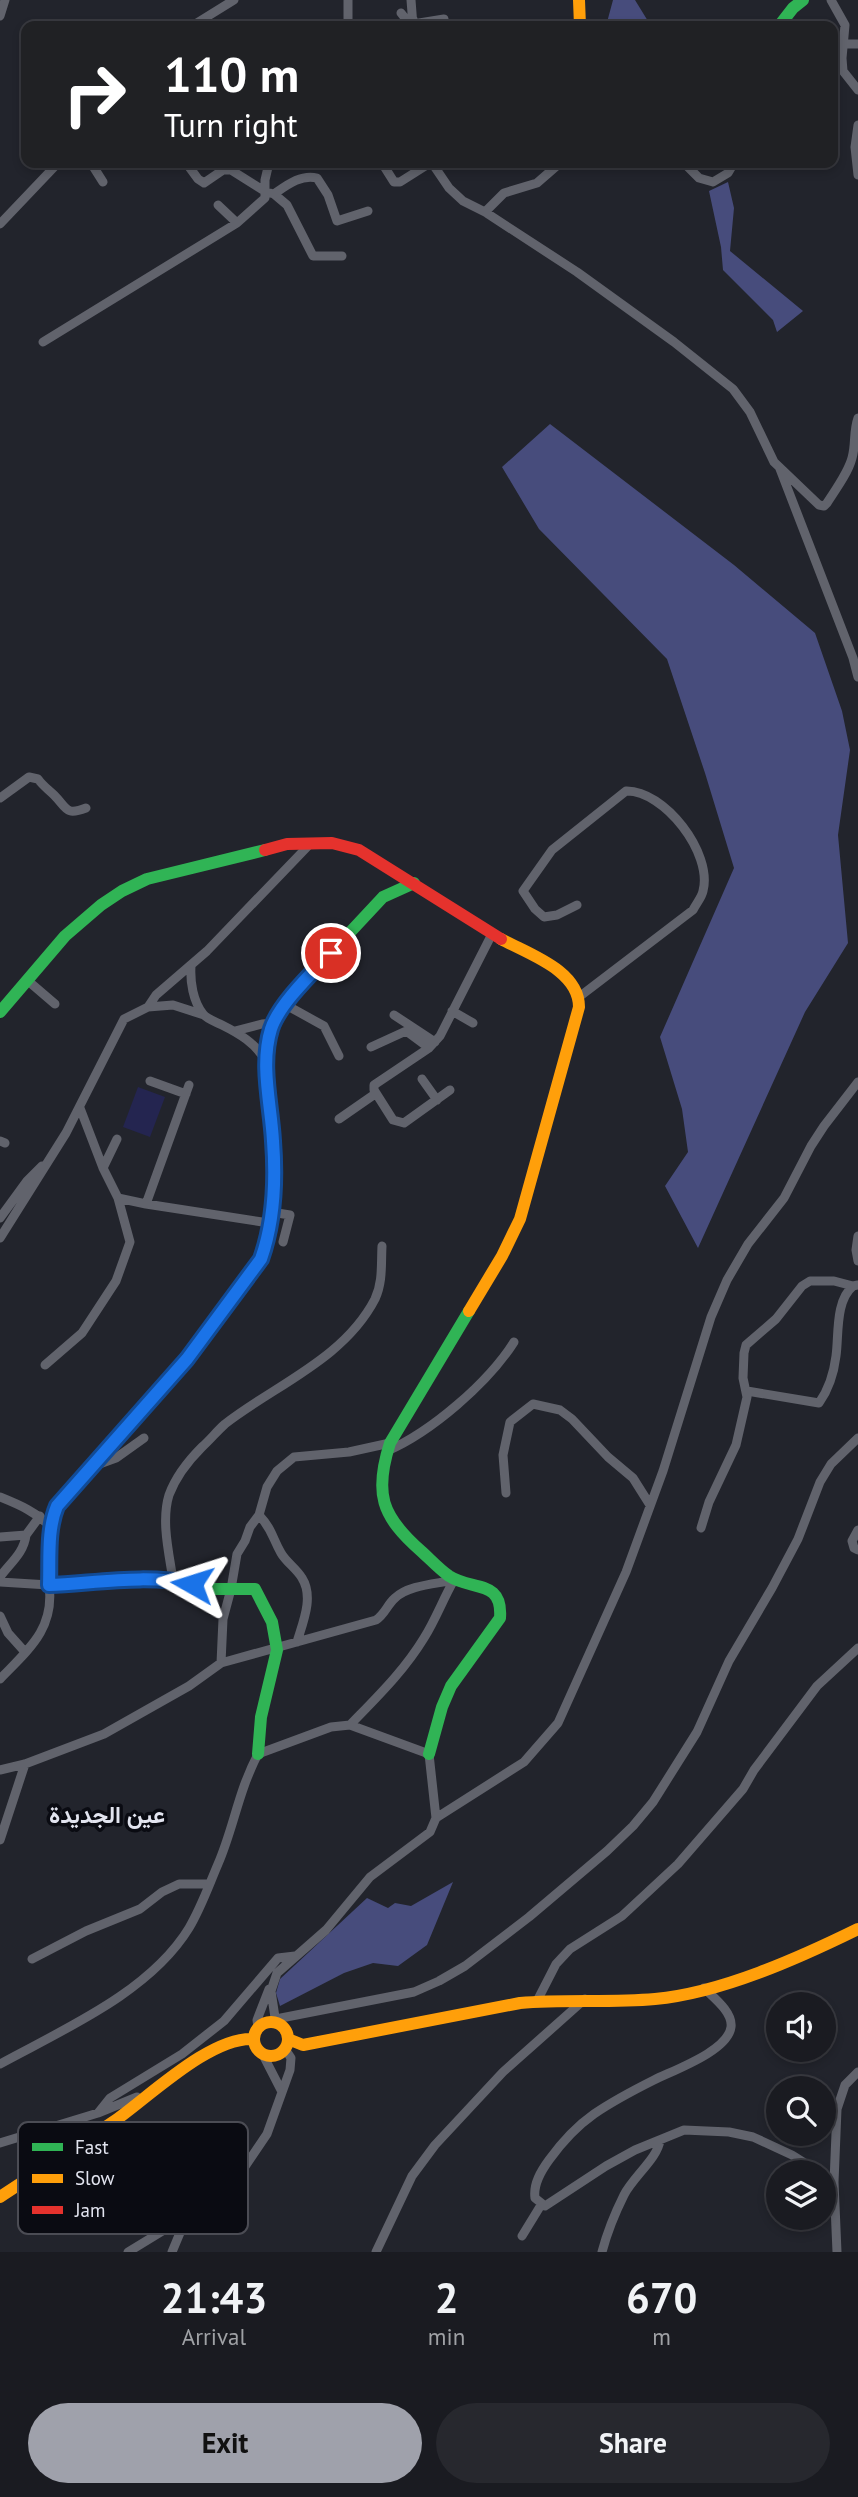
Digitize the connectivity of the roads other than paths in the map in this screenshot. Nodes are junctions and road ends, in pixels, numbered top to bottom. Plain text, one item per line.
1 (5, 0) edge
2 (213, 0) edge
3 (234, 0) edge
4 (348, 0) edge
5 (411, 0) edge
6 (579, 0) edge
7 (803, 0) edge
8 (831, 0) edge
9 (0, 4) edge
10 (401, 13) dead end
11 (211, 14) junction
12 (0, 16) edge
13 (444, 19) dead end
14 (199, 21) edge
15 (348, 21) edge
16 (410, 21) edge
17 (413, 21) edge
18 (428, 21) edge
19 (580, 21) edge
20 (783, 21) edge
21 (843, 44) junction
22 (858, 44) edge
23 (842, 66) junction
24 (838, 69) edge
25 (858, 90) edge
26 (858, 125) edge
27 (53, 168) edge
28 (95, 168) edge
29 (190, 168) edge
30 (268, 168) edge
31 (386, 168) edge
32 (423, 168) edge
33 (435, 168) edge
34 (554, 168) edge
35 (689, 168) edge
36 (731, 168) edge
37 (858, 175) edge
38 (103, 182) dead end
39 (270, 193) junction
40 (218, 205) dead end
41 (368, 211) dead end
42 (485, 212) junction
43 (237, 223) junction
44 (0, 224) edge
45 (342, 256) dead end
46 (43, 342) dead end
47 (858, 418) edge
48 (780, 467) junction
49 (858, 677) edge
50 (0, 798) edge
51 (86, 808) dead end
52 (309, 845) junction
53 (414, 883) junction
54 (577, 905) dead end
55 (492, 934) junction
56 (191, 966) junction
57 (27, 980) junction
58 (579, 997) junction
59 (55, 1004) dead end
60 (286, 1005) junction
61 (148, 1007) junction
62 (452, 1011) junction
63 (0, 1012) edge
64 (204, 1015) junction
65 (394, 1015) dead end
66 (274, 1023) junction
67 (472, 1023) dead end
68 (235, 1031) junction
69 (432, 1045) junction
70 (371, 1047) dead end
71 (339, 1056) dead end
72 (265, 1060) junction
73 (422, 1079) dead end
74 (150, 1081) dead end
75 (858, 1082) edge
76 (450, 1090) dead end
77 (375, 1094) junction
78 (437, 1100) junction
79 (80, 1108) junction
80 (339, 1119) dead end
81 (117, 1139) dead end
82 (51, 1158) junction
83 (103, 1168) junction
84 (118, 1198) junction
85 (146, 1205) junction
86 (0, 1218) edge
87 (270, 1218) junction
88 (858, 1236) edge
89 (0, 1238) edge
90 (284, 1242) dead end
91 (382, 1246) dead end
92 (858, 1261) edge
93 (855, 1285) edge
94 (514, 1342) dead end
95 (45, 1365) dead end
96 (747, 1391) junction
97 (144, 1438) dead end
98 (858, 1438) edge
99 (389, 1447) junction
100 (94, 1466) junction
101 (506, 1493) dead end
102 (0, 1497) edge
103 (650, 1505) junction
104 (260, 1515) junction
105 (40, 1516) junction
106 (52, 1528) junction
107 (701, 1528) dead end
108 (858, 1530) edge
109 (26, 1535) junction
110 (0, 1537) edge
111 (858, 1550) edge
112 (0, 1580) edge
113 (173, 1580) junction
114 (454, 1580) junction
115 (49, 1585) junction
116 (231, 1589) junction
117 (0, 1616) edge
118 (297, 1642) junction
119 (276, 1647) junction
120 (858, 1648) edge
121 (25, 1652) junction
122 (222, 1663) junction
123 (0, 1679) edge
124 (351, 1725) junction
125 (258, 1754) junction
126 (429, 1754) junction
127 (25, 1764) junction
128 (0, 1770) edge
129 (436, 1818) junction
130 (0, 1840) edge
131 (209, 1884) junction
132 (858, 1929) edge
133 (295, 1956) junction
134 (32, 1959) dead end
135 (273, 1981) junction
136 (704, 1988) junction
137 (585, 1999) junction
138 (537, 2001) junction
139 (276, 2021) junction
140 (256, 2033) junction
141 (286, 2044) junction
142 (262, 2053) junction
143 (0, 2064) edge
144 (858, 2072) edge
145 (281, 2090) junction
146 (152, 2091) junction
147 (98, 2113) junction
148 (69, 2122) edge
149 (113, 2122) edge
150 (18, 2137) edge
151 (660, 2140) junction
152 (0, 2143) edge
153 (798, 2160) edge
154 (835, 2160) edge
155 (248, 2162) edge
156 (18, 2185) edge
157 (0, 2197) edge
158 (541, 2205) junction
159 (836, 2229) edge
160 (158, 2234) edge
161 (180, 2234) edge
162 (522, 2236) dead end
163 (128, 2252) edge
164 (172, 2252) edge
165 (376, 2252) edge
166 (602, 2252) edge
167 (837, 2252) edge

1 - 9 street
1 - 12 street
2 - 11 street
3 - 11 street
4 - 15 street
5 - 17 street
6 - 19 street
7 - 20 street
8 - 21 street
10 - 16 street
11 - 14 street
13 - 18 street
21 - 22 street
21 - 23 street
23 - 24 street
23 - 25 street
26 - 37 street
27 - 44 street
28 - 38 street
29 - 39 street
30 - 39 street
31 - 32 street
33 - 42 street
34 - 42 street
35 - 36 street
39 - 41 street
39 - 43 street
39 - 45 street
40 - 43 street
42 - 48 street
43 - 46 street
47 - 48 street
48 - 49 street
50 - 51 street
52 - 53 street
52 - 56 street
52 - 57 street
53 - 55 street
53 - 60 street
54 - 58 street
55 - 58 street
55 - 62 street
56 - 61 street
56 - 64 street
57 - 59 street
57 - 63 street
58 - 99 street
60 - 66 street
60 - 71 street
61 - 64 street
61 - 79 street
62 - 67 street
62 - 69 street
64 - 68 street
65 - 69 street
66 - 68 street
66 - 72 street
68 - 72 street
69 - 70 street
69 - 77 street
72 - 87 street
73 - 78 street
74 - 85 street
75 - 103 street
76 - 78 street
77 - 78 street
77 - 80 street
79 - 82 street
79 - 83 street
81 - 83 street
82 - 86 street
82 - 89 street
83 - 84 street
84 - 85 street
84 - 95 street
85 - 87 street
87 - 90 street
87 - 100 street
88 - 92 street
91 - 113 street
93 - 96 street
93 - 96 street
94 - 99 street
96 - 107 street
97 - 100 street
98 - 139 street
99 - 104 street
99 - 114 street
100 - 106 street
101 - 103 street
102 - 105 street
103 - 129 street
104 - 116 street
104 - 118 street
105 - 106 street
105 - 109 street
106 - 115 street
108 - 111 street
109 - 110 street
109 - 112 street
112 - 115 street
113 - 115 street
113 - 116 street
114 - 118 street
114 - 124 street
114 - 126 street
115 - 121 street
116 - 119 street
116 - 122 street
117 - 121 street
118 - 119 street
119 - 122 street
119 - 125 street
120 - 138 street
121 - 123 street
122 - 127 street
124 - 125 street
124 - 126 street
125 - 131 street
126 - 129 street
127 - 128 street
127 - 130 street
129 - 133 street
131 - 134 street
131 - 143 street
132 - 136 street
133 - 135 street
133 - 147 street
135 - 139 street
135 - 140 street
136 - 137 street
136 - 158 street
137 - 138 street
137 - 165 street
138 - 141 street
139 - 140 street
139 - 141 street
140 - 142 street
140 - 146 street
141 - 142 street
141 - 145 street
142 - 145 street
144 - 154 street
145 - 155 street
146 - 147 street
146 - 149 street
147 - 148 street
150 - 152 street
151 - 153 street
151 - 158 street
151 - 166 street
156 - 157 street
158 - 162 street
159 - 167 street
160 - 163 street
161 - 164 street

